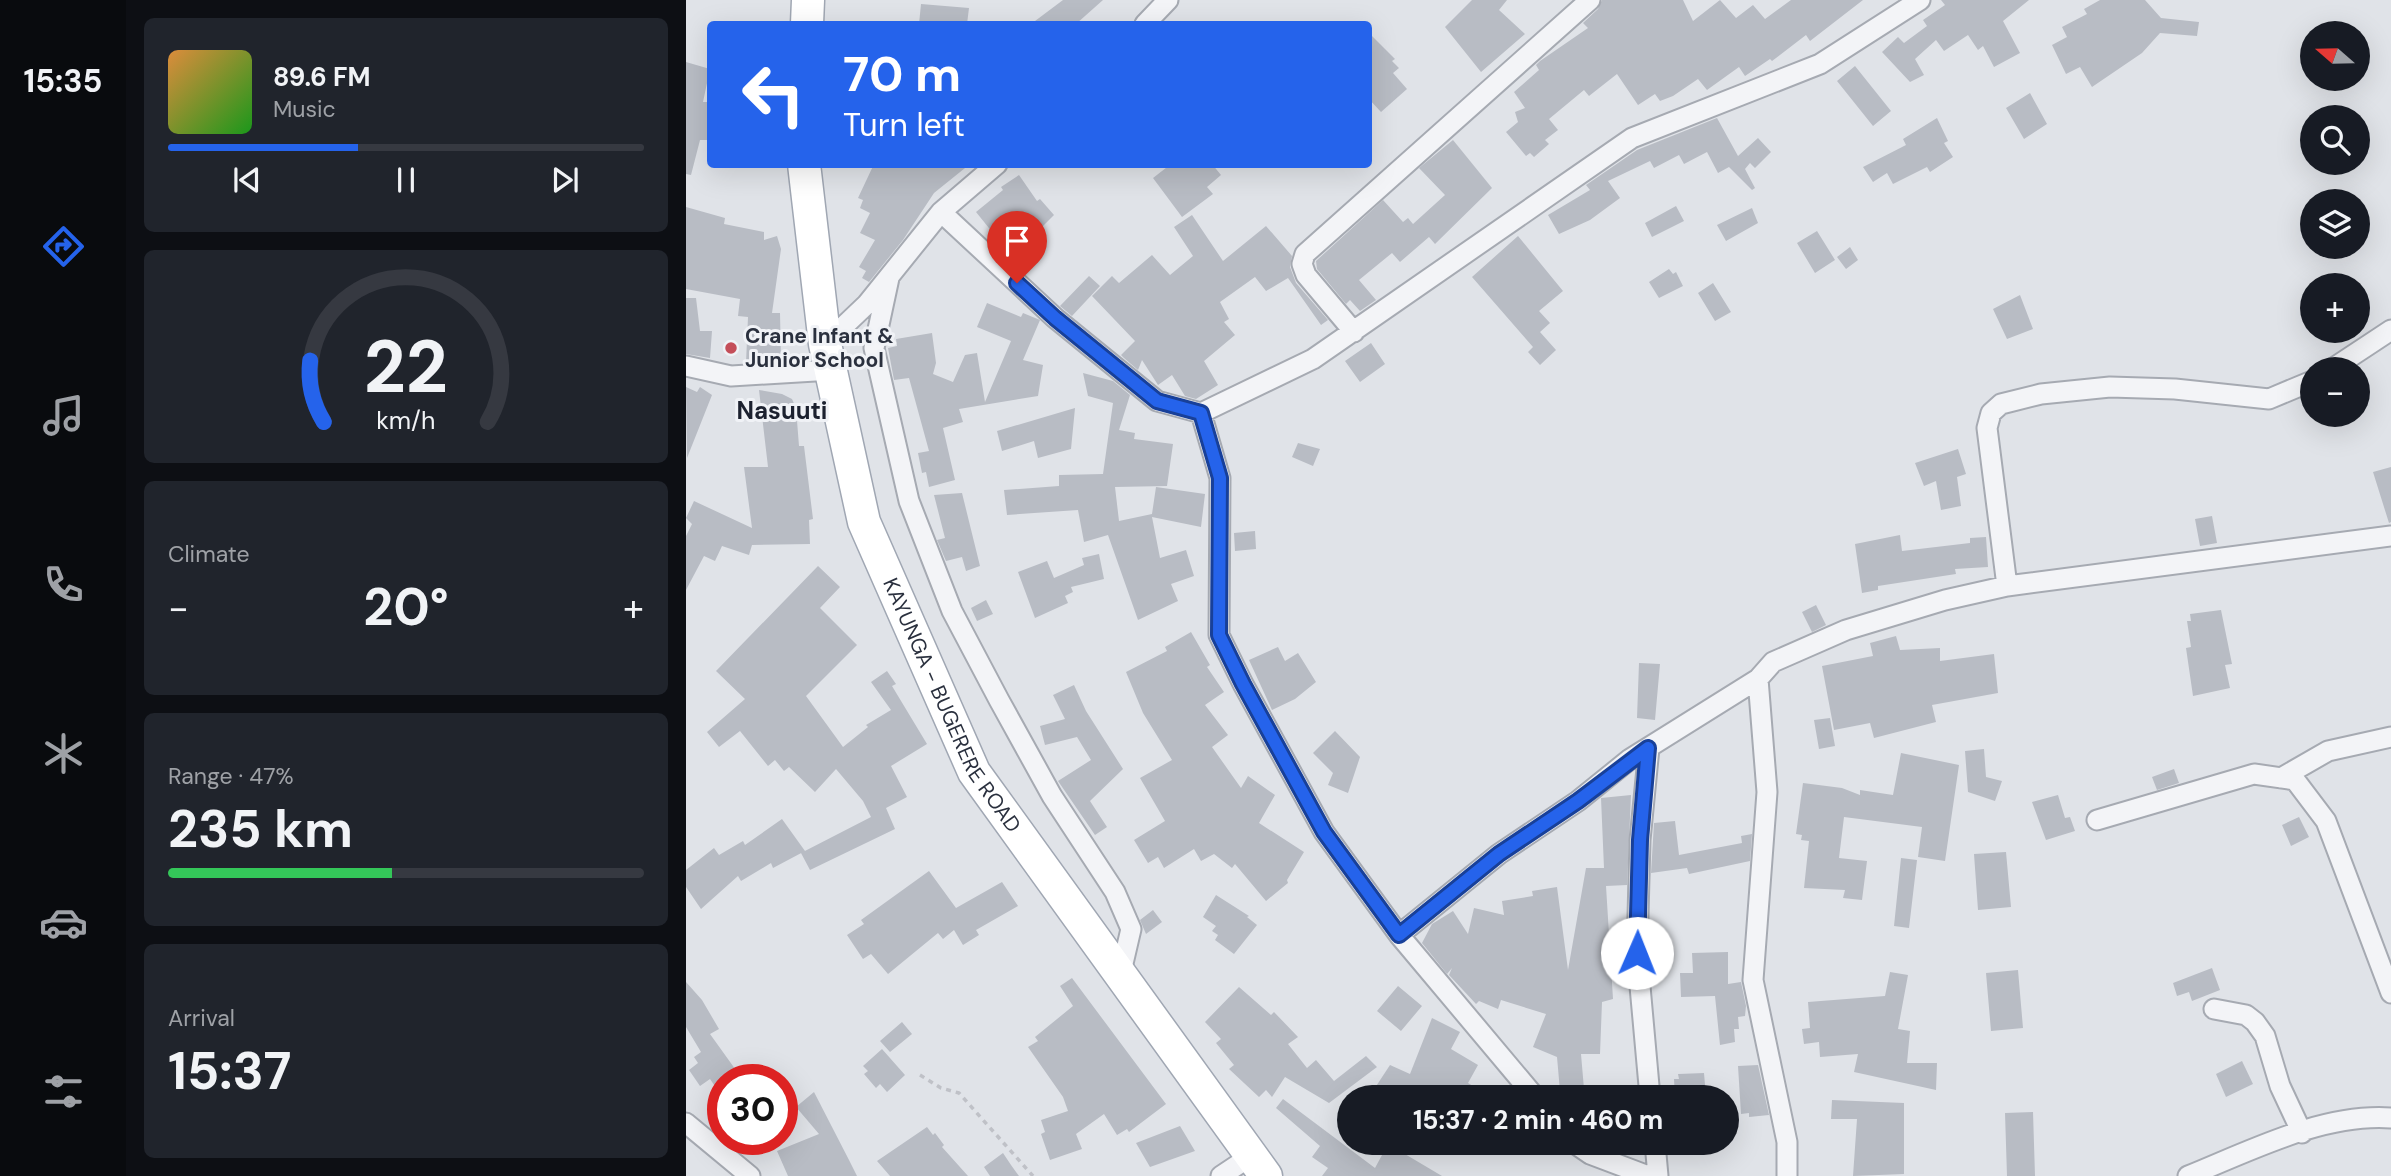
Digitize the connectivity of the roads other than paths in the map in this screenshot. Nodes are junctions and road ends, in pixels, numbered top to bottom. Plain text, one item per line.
1 (808, 0) edge
2 (1168, 0) edge
3 (1590, 0) edge
4 (1920, 0) edge
5 (807, 21) edge
6 (1148, 21) edge
7 (804, 168) edge
8 (992, 168) edge
9 (941, 212) junction
10 (889, 278) junction
11 (2391, 330) edge
12 (1354, 332) junction
13 (828, 357) junction
14 (2350, 357) edge
15 (686, 366) edge
16 (2300, 387) edge
17 (1201, 413) junction
18 (2391, 536) edge
19 (2007, 586) junction
20 (1758, 679) junction
21 (2391, 737) edge
22 (1648, 748) junction
23 (2281, 778) junction
24 (2096, 820) dead end
25 (1399, 935) junction
26 (1122, 972) junction
27 (2391, 993) edge
28 (2214, 1009) dead end
29 (1525, 1085) edge
30 (1649, 1085) edge
31 (2391, 1118) edge
32 (686, 1123) edge
33 (2302, 1133) junction
34 (1593, 1155) edge
35 (1656, 1155) edge
36 (1259, 1166) edge
37 (750, 1176) edge
38 (1222, 1176) edge
39 (1648, 1176) edge
40 (1658, 1176) edge
41 (1787, 1176) edge
42 (2188, 1176) edge

1 - 5 main road
2 - 6 street
3 - 12 street
4 - 12 street
7 - 13 main road, KAYUNGA - BUGERERE ROAD
8 - 9 street
9 - 10 street
9 - 17 street
10 - 13 street
10 - 26 street
11 - 14 street
12 - 17 street
13 - 15 street
13 - 26 main road, KAYUNGA - BUGERERE ROAD
16 - 19 street
17 - 25 street
18 - 19 street
19 - 20 street
20 - 22 street
20 - 41 street
21 - 23 street
22 - 25 street
22 - 30 street
23 - 24 street
23 - 27 street
25 - 29 street
26 - 36 main road, KAYUNGA - BUGERERE ROAD
28 - 33 street
31 - 33 street
32 - 37 street
33 - 42 street
34 - 39 street
35 - 40 street
36 - 38 street

